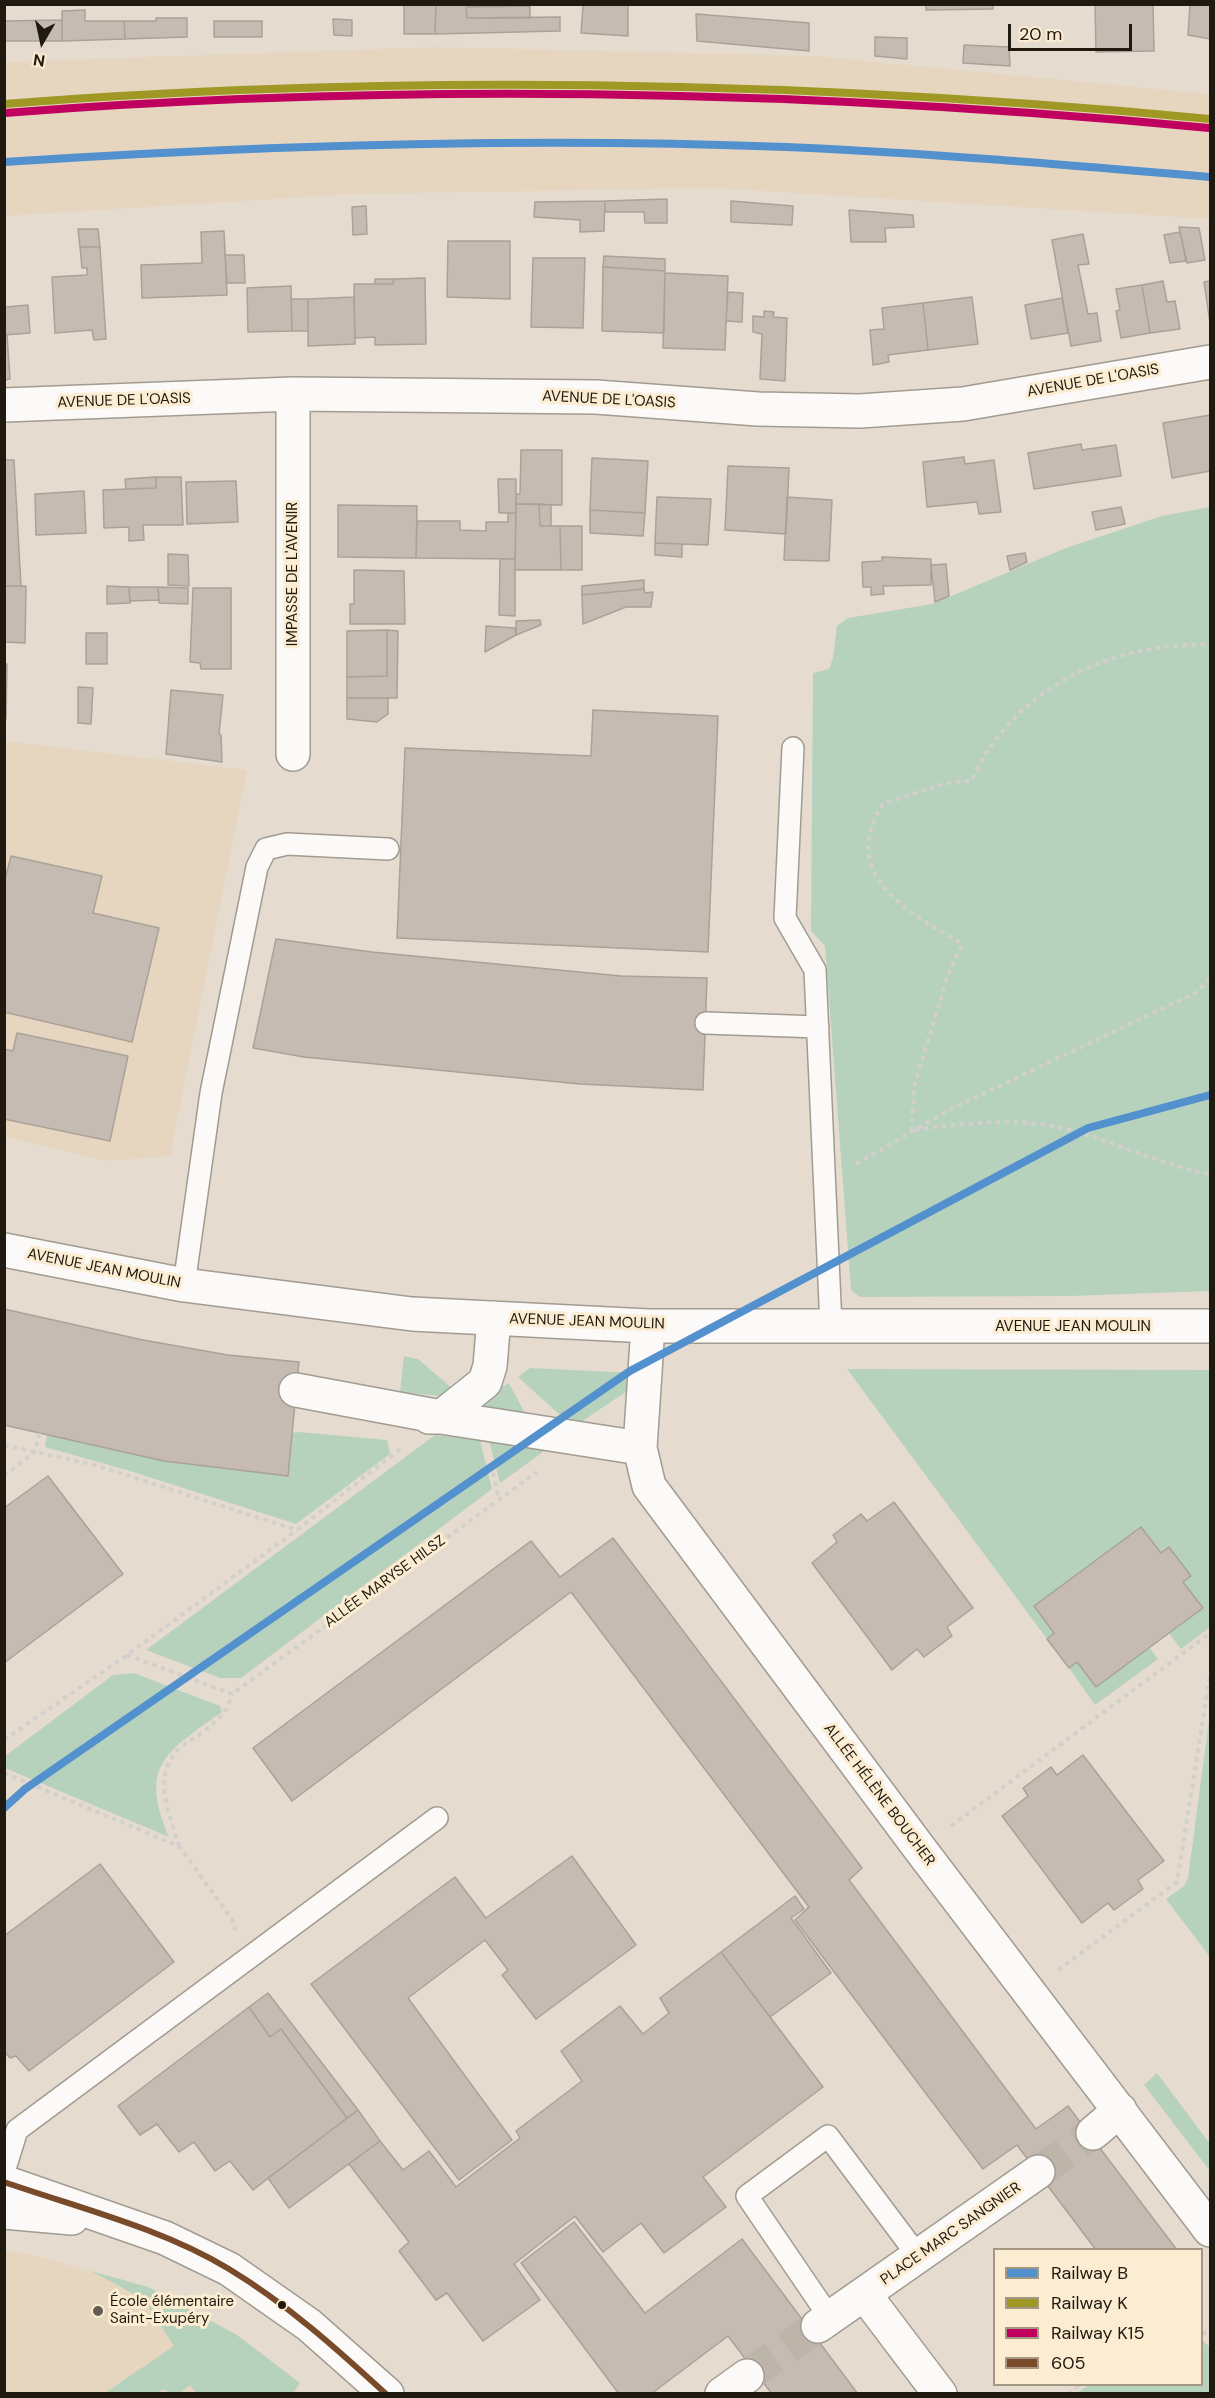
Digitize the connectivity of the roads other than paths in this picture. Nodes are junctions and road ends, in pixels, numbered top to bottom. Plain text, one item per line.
1 (1210, 362) edge
2 (293, 394) junction
3 (4, 405) edge
4 (793, 748) dead end
5 (293, 754) dead end
6 (388, 849) dead end
7 (706, 1023) dead end
8 (818, 1027) junction
9 (4, 1250) edge
10 (184, 1285) junction
11 (494, 1318) junction
12 (648, 1326) junction
13 (831, 1326) junction
14 (1210, 1326) edge
15 (295, 1400) dead end
16 (441, 1417) junction
17 (640, 1448) junction
18 (437, 1818) dead end
19 (1120, 2110) junction
20 (1093, 2133) tunnel mouth
21 (4, 2172) edge
22 (1038, 2172) tunnel mouth
23 (4, 2182) edge
24 (4, 2212) edge
25 (127, 2225) junction
26 (1210, 2230) edge
27 (918, 2256) junction
28 (865, 2295) junction
29 (824, 2322) joint
30 (387, 2394) edge
31 (940, 2394) edge

1 - 2 street, AVENUE DE L'OASIS
2 - 3 street, AVENUE DE L'OASIS
2 - 5 street, IMPASSE DE L'AVENIR
4 - 8 lane
6 - 10 lane
7 - 8 lane
8 - 13 lane
9 - 10 street, AVENUE JEAN MOULIN
10 - 11 street, AVENUE JEAN MOULIN
11 - 12 street, AVENUE JEAN MOULIN
11 - 16 street
12 - 13 street, AVENUE JEAN MOULIN
12 - 17 street, ALLÉE HÉLÈNE BOUCHER
13 - 14 street, AVENUE JEAN MOULIN
15 - 16 street
16 - 17 street
17 - 19 street, ALLÉE HÉLÈNE BOUCHER
18 - 21 lane
19 - 20 street
19 - 26 street, ALLÉE HÉLÈNE BOUCHER
22 - 27 street, PLACE MARC SANGNIER
23 - 25 street
24 - 25 street
25 - 30 street
27 - 28 street, PLACE MARC SANGNIER
27 - 29 lane
28 - 29 street, PLACE MARC SANGNIER
28 - 31 street, PLACE MARC SANGNIER

